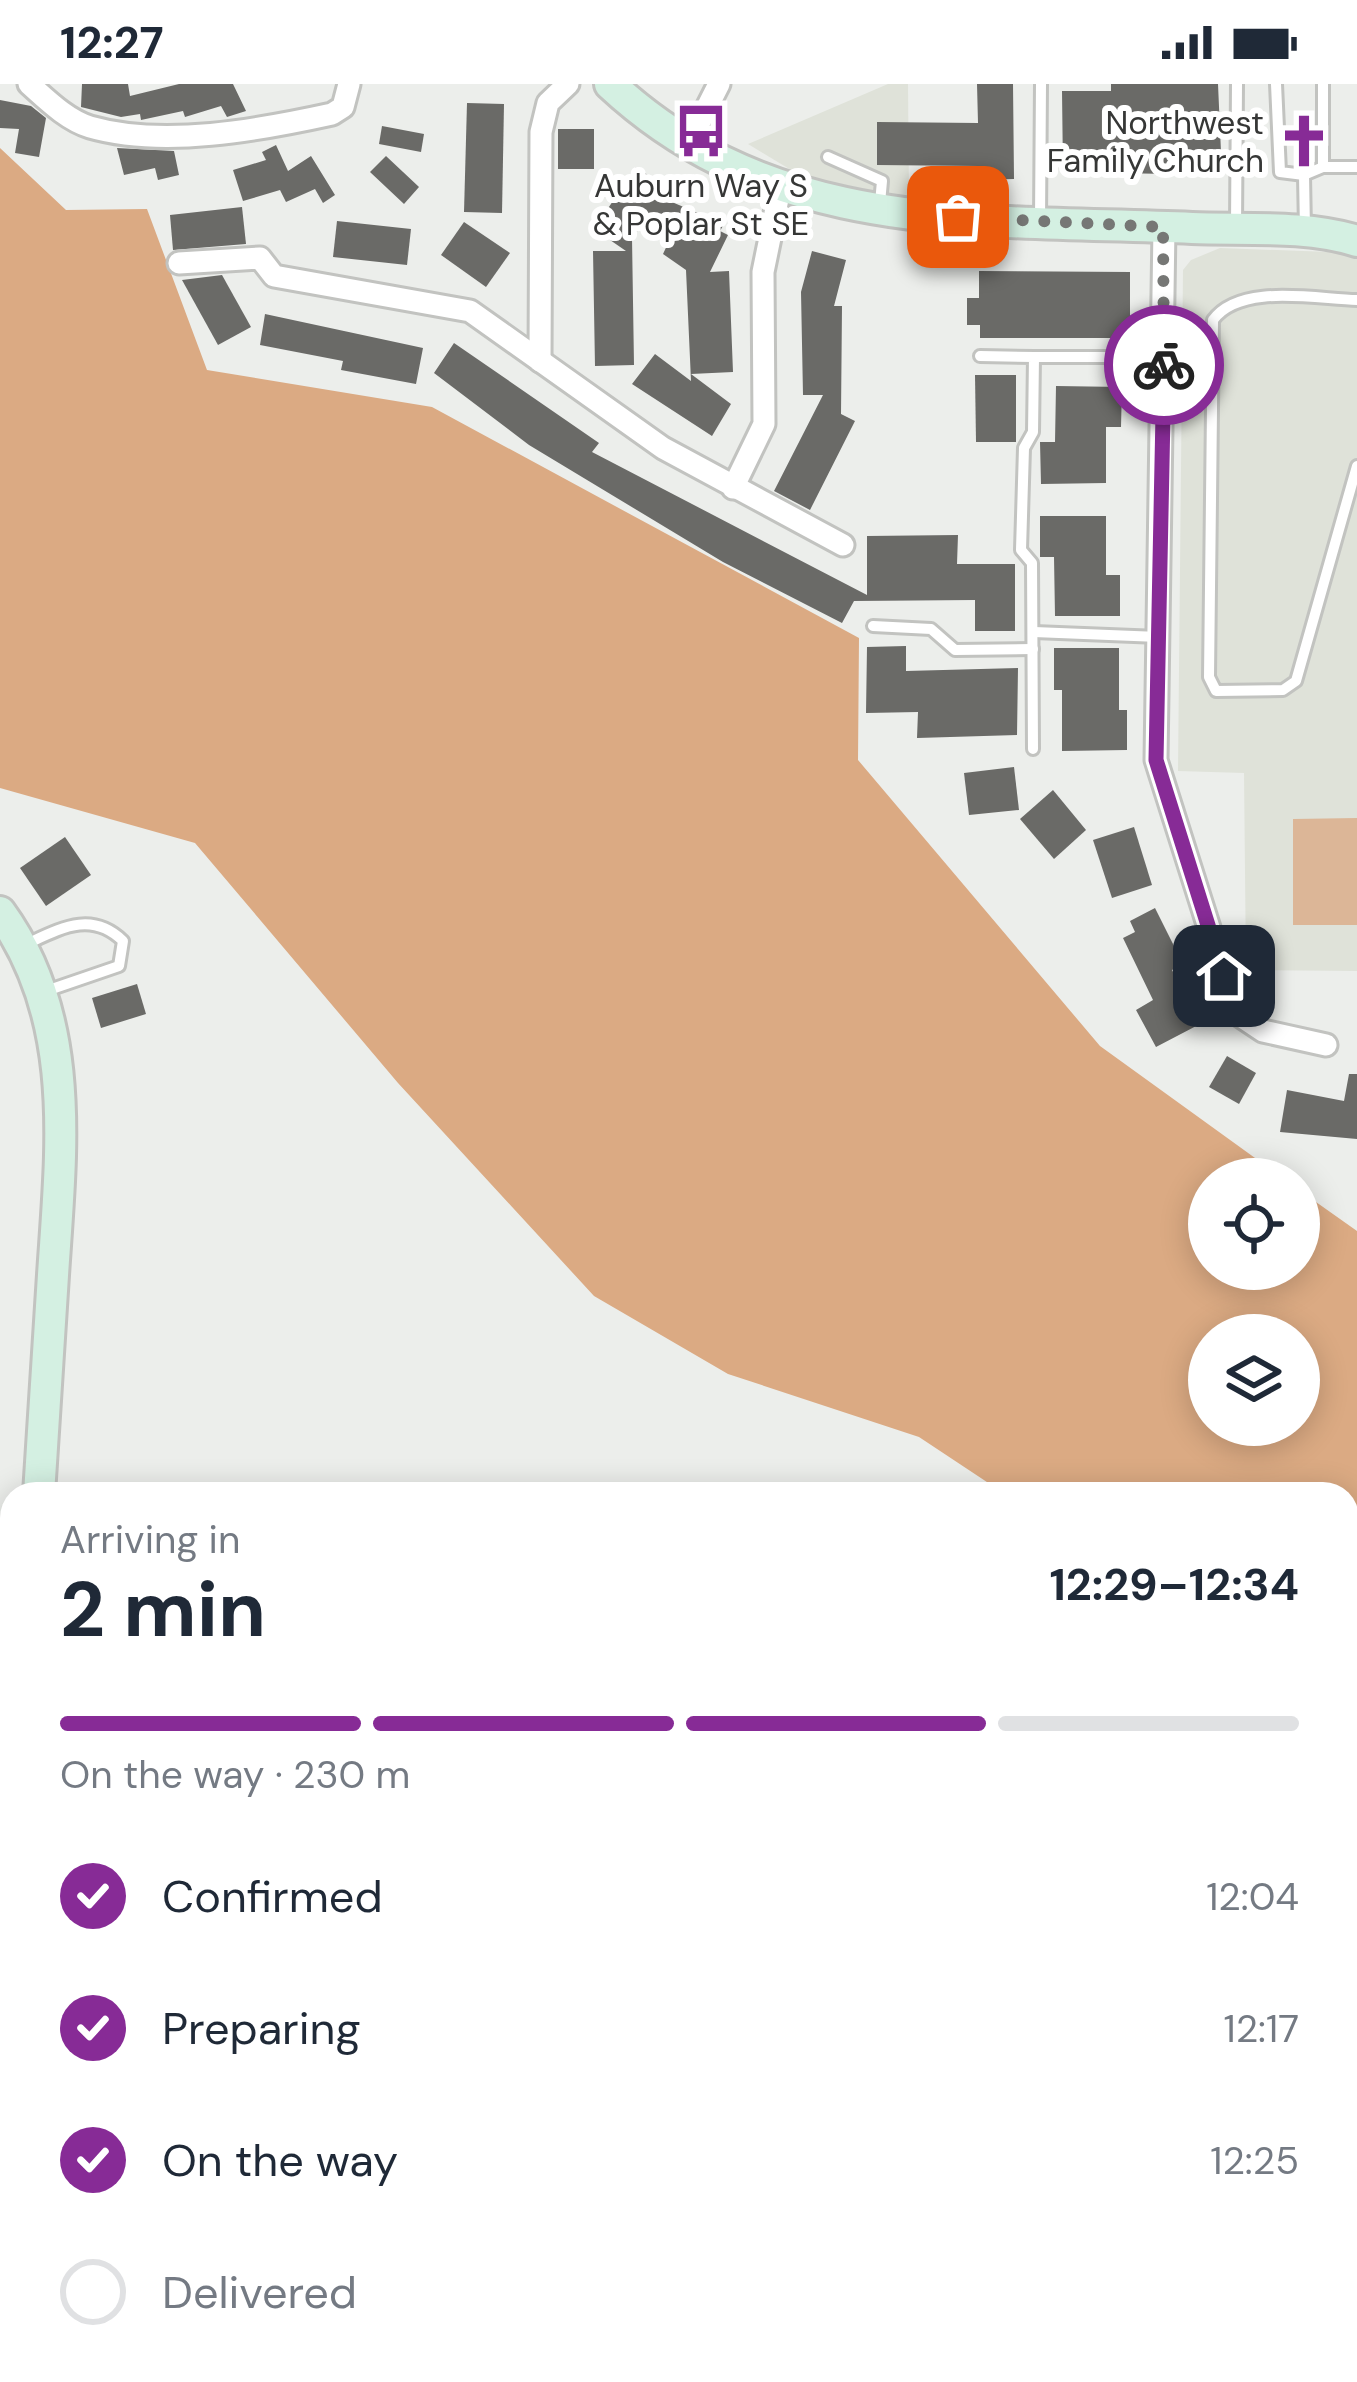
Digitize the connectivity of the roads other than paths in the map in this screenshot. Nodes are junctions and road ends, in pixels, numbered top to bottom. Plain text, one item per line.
1 (29, 84) edge
2 (349, 84) edge
3 (568, 84) edge
4 (610, 84) edge
5 (718, 84) edge
6 (1041, 84) edge
7 (1237, 84) edge
8 (1276, 84) edge
9 (1323, 84) edge
10 (688, 145) junction
11 (828, 158) dead end
12 (1323, 167) junction
13 (1357, 167) edge
14 (1304, 175) junction
15 (780, 188) junction
16 (880, 213) junction
17 (1040, 220) junction
18 (1163, 227) junction
19 (1236, 230) junction
20 (1305, 234) junction
21 (1353, 237) edge
22 (179, 263) dead end
23 (1357, 300) edge
24 (980, 356) dead end
25 (1034, 357) junction
26 (1165, 358) junction
27 (540, 361) junction
28 (1357, 466) edge
29 (733, 488) junction
30 (843, 545) dead end
31 (873, 626) dead end
32 (1034, 632) junction
33 (1159, 637) junction
34 (1033, 649) junction
35 (1033, 748) dead end
36 (0, 912) edge
37 (22, 946) junction
38 (42, 992) junction
39 (1326, 1045) dead end
40 (40, 1482) edge

1 - 2 street
3 - 27 street
4 - 10 main road
5 - 10 street
6 - 17 lane
7 - 19 lane
8 - 14 lane
9 - 12 lane
10 - 15 main road
11 - 16 lane
12 - 13 lane
12 - 14 lane
14 - 20 lane
15 - 16 main road
15 - 29 street
16 - 17 main road
17 - 18 main road
18 - 19 main road
18 - 26 street
19 - 20 main road
20 - 21 main road
22 - 27 street
23 - 28 lane
24 - 25 lane
25 - 26 lane
25 - 32 lane
26 - 33 street
27 - 29 street
29 - 30 street
31 - 34 lane
32 - 33 lane
32 - 34 lane
33 - 39 street
34 - 35 lane
36 - 37 main road
37 - 38 main road
37 - 38 lane
38 - 40 main road

